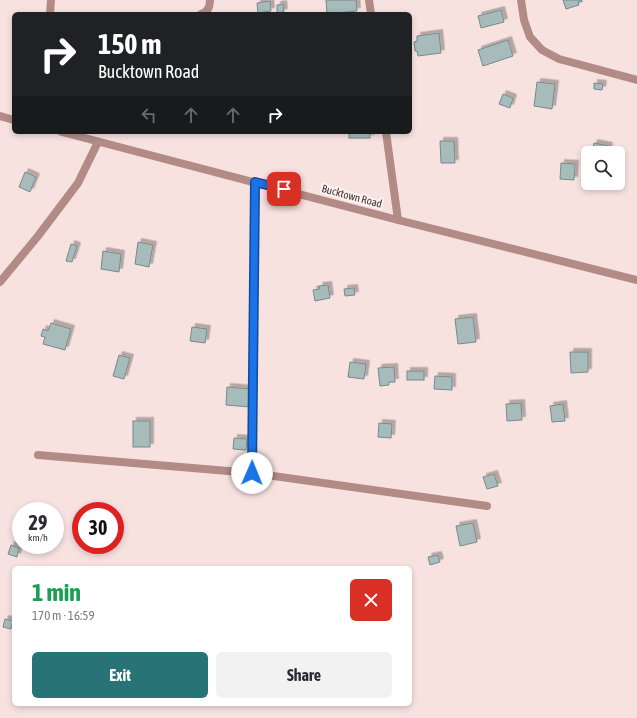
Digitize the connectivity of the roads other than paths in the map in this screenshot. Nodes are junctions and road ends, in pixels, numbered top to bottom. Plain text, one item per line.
1 (51, 0) edge
2 (210, 0) edge
3 (369, 0) edge
4 (521, 0) edge
5 (50, 12) edge
6 (206, 12) edge
7 (371, 12) edge
8 (637, 80) edge
9 (0, 116) edge
10 (12, 119) edge
11 (69, 134) edge
12 (386, 134) edge
13 (98, 142) junction
14 (255, 182) junction
15 (398, 220) junction
16 (637, 280) edge
17 (0, 282) edge
18 (38, 455) dead end
19 (252, 473) junction
20 (487, 506) dead end

1 - 5 street
2 - 6 street
3 - 7 street
4 - 8 street
9 - 10 street
11 - 13 street, Bucktown Road
12 - 15 street
13 - 14 street, Bucktown Road
13 - 17 street
14 - 15 street, Bucktown Road
14 - 19 street
15 - 16 street, Bucktown Road
18 - 19 street
19 - 20 street

